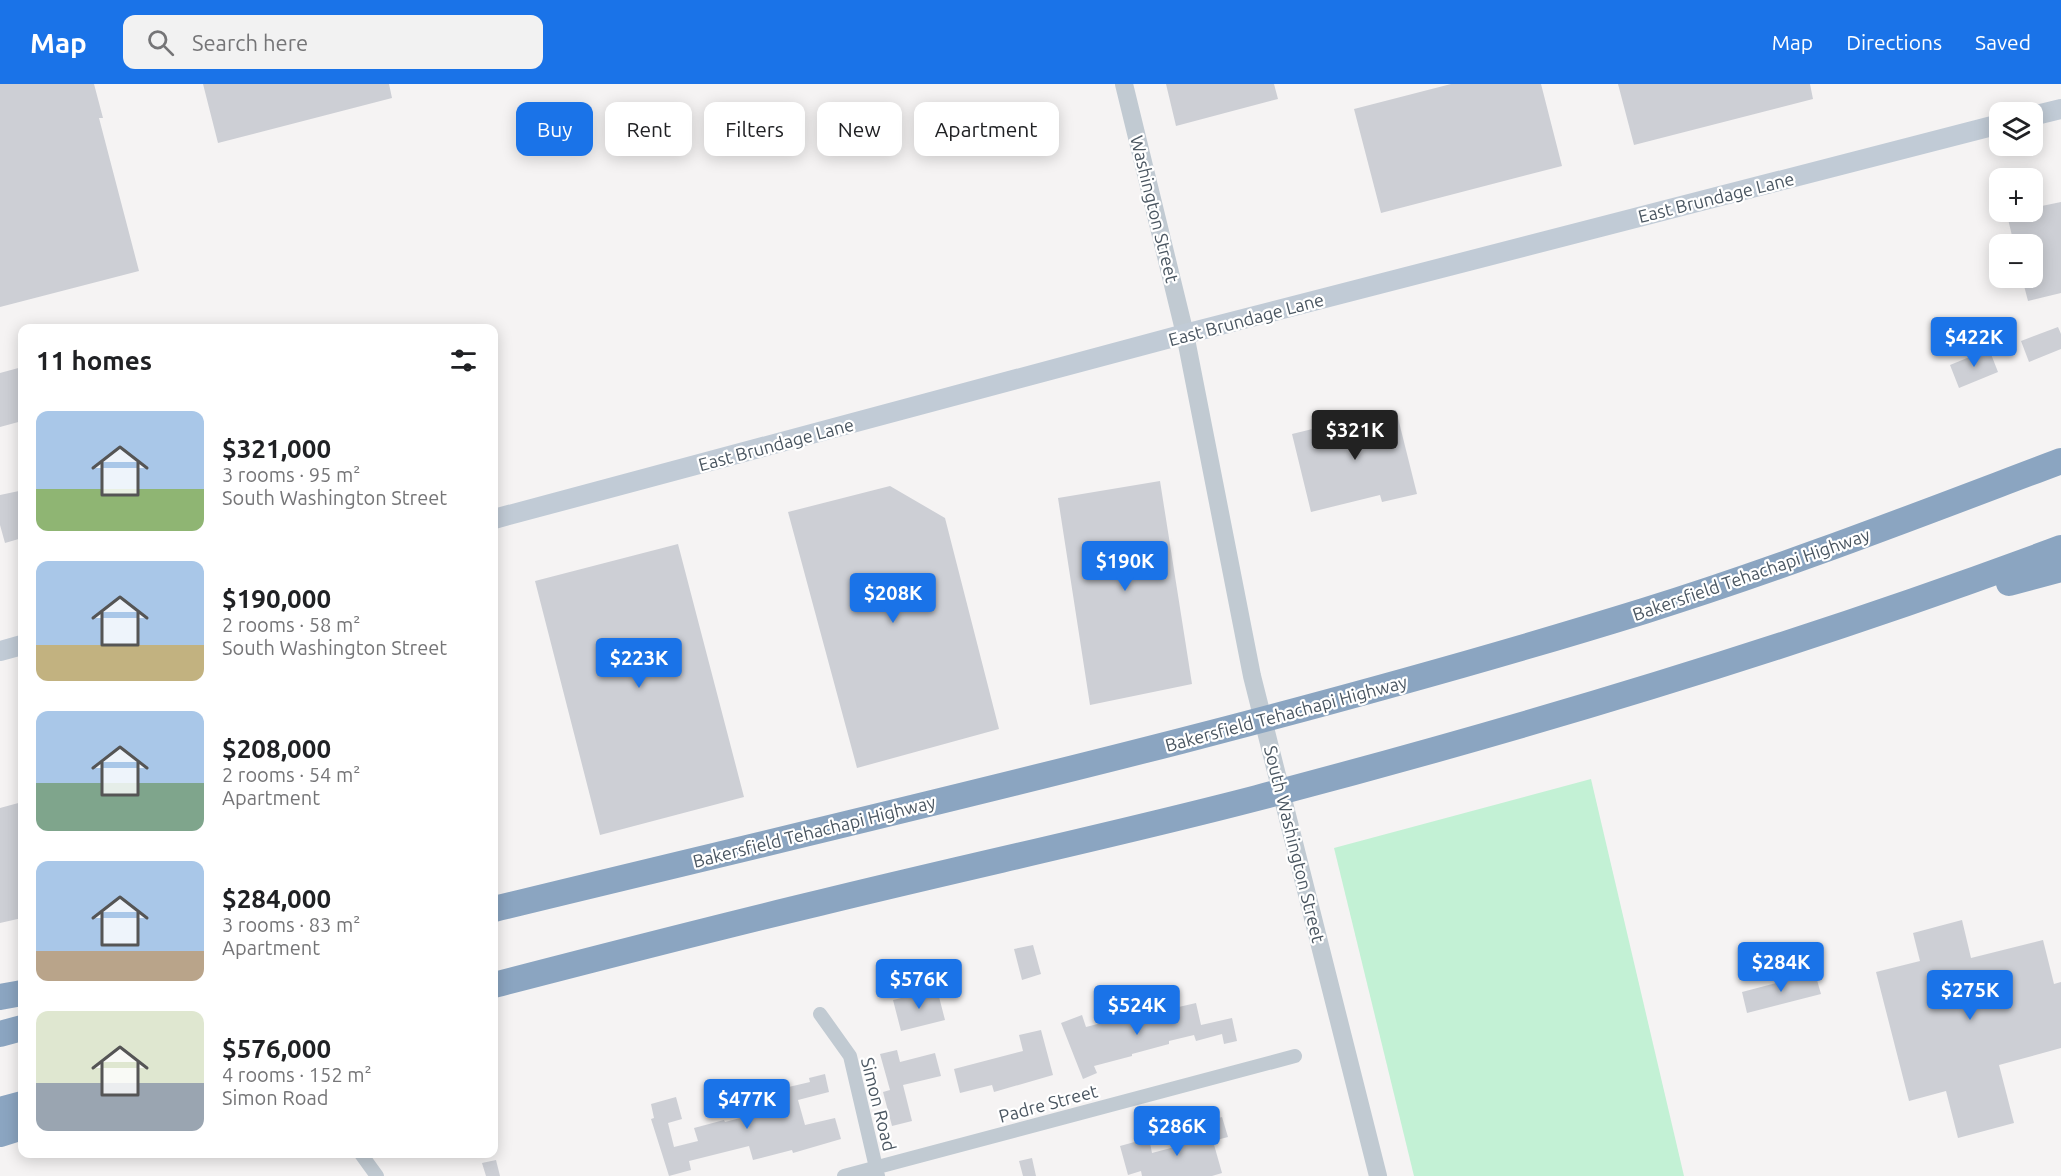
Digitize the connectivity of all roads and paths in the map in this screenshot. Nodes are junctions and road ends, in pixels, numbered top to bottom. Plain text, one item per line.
1 (1124, 84) edge
2 (2061, 109) edge
3 (2043, 113) edge
4 (1989, 127) edge
5 (1185, 334) junction
6 (2061, 462) edge
7 (498, 518) edge
8 (2061, 548) edge
9 (2061, 569) edge
10 (1895, 608) junction
11 (18, 646) edge
12 (0, 651) edge
13 (498, 908) edge
14 (498, 984) edge
15 (18, 994) edge
16 (0, 998) edge
17 (820, 1014) dead end
18 (18, 1029) edge
19 (0, 1034) edge
20 (1295, 1056) dead end
21 (18, 1105) edge
22 (0, 1110) edge
23 (18, 1128) edge
24 (0, 1134) edge
25 (364, 1158) edge
26 (877, 1172) edge
27 (377, 1176) edge
28 (844, 1176) edge
29 (1378, 1176) edge

1 - 5 street, Washington Street
2 - 3 main road
4 - 5 main road, East Brundage Lane
5 - 7 main road, East Brundage Lane
5 - 29 street, South Washington Street
6 - 13 highway, Bakersfield Tehachapi Highway
8 - 10 highway
9 - 10 highway
10 - 14 highway
11 - 12 main road
15 - 16 highway
17 - 26 street, Simon Road
18 - 19 highway
20 - 26 street, Padre Street
21 - 22 highway
23 - 24 highway
25 - 27 street
26 - 28 street, Padre Street

